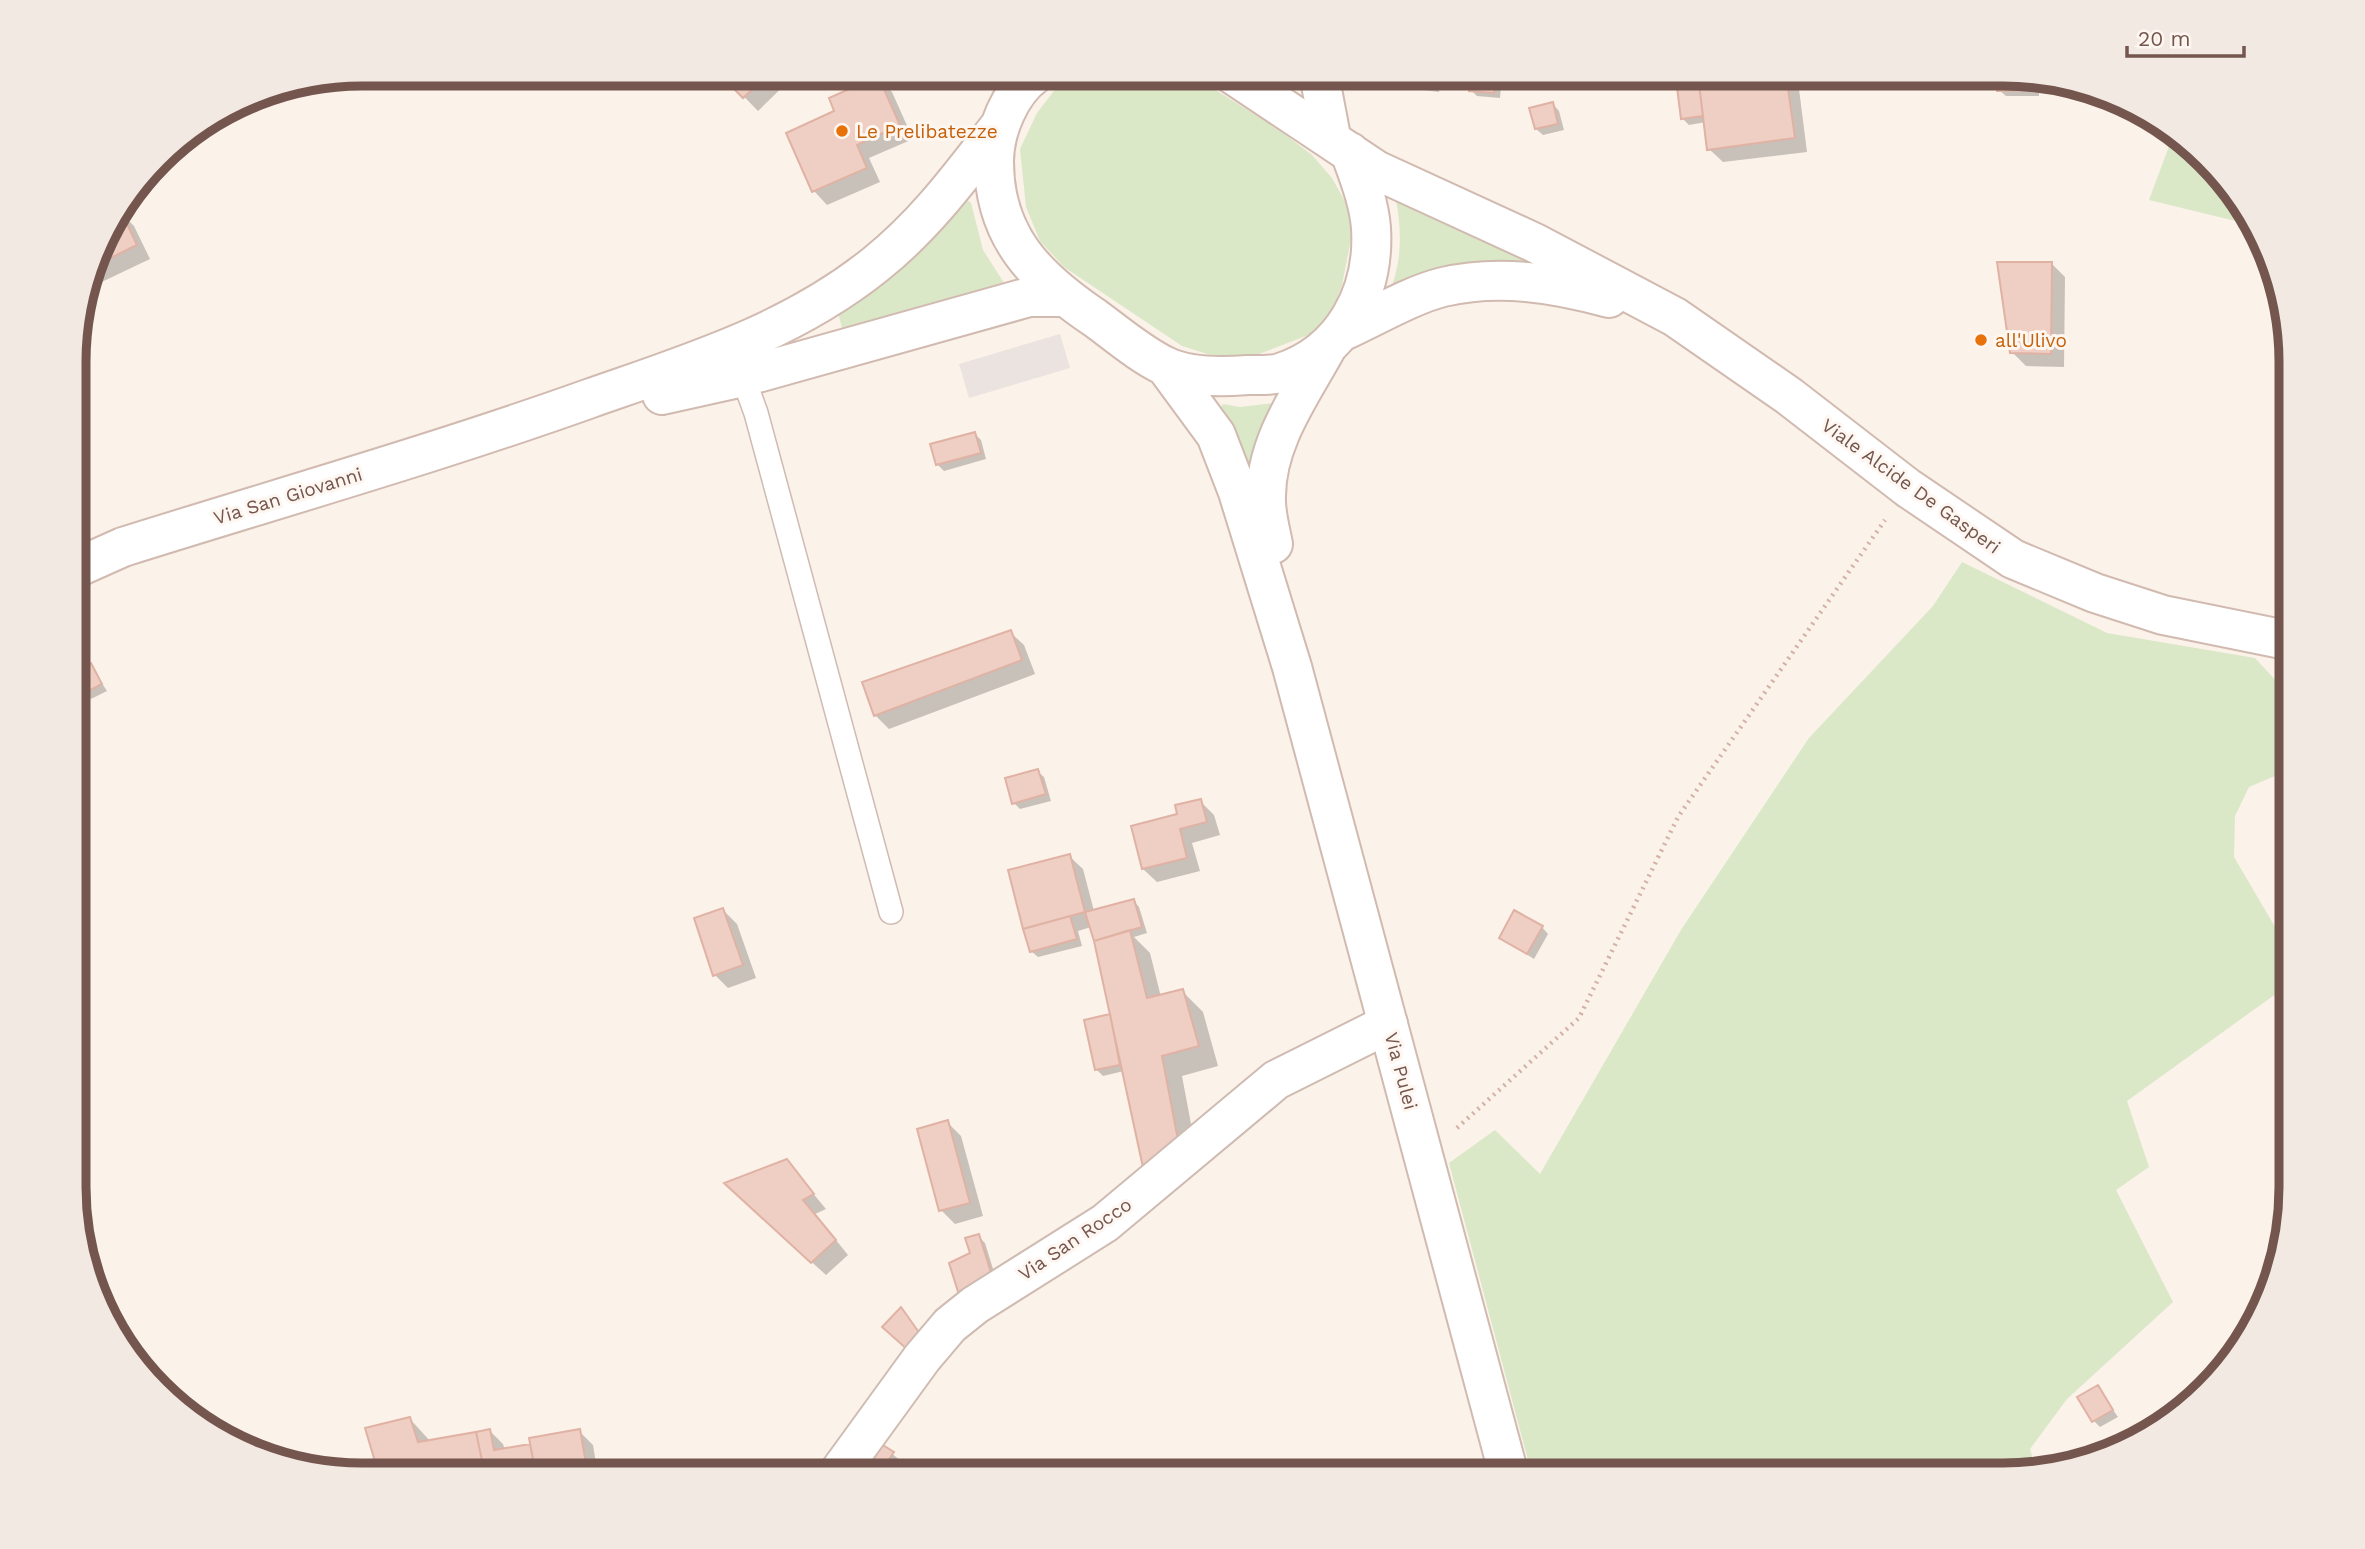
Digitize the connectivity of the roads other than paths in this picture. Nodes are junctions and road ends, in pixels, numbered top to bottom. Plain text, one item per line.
1 (1021, 86) edge
2 (1250, 86) edge
3 (1323, 86) edge
4 (999, 127) junction
5 (1340, 145) junction
6 (1064, 297) junction
7 (1675, 317) junction
8 (1335, 339) junction
9 (1166, 367) junction
10 (743, 377) junction
11 (503, 429) junction
12 (86, 564) edge
13 (2279, 639) edge
14 (1292, 667) junction
15 (891, 912) dead end
16 (1388, 1024) junction
17 (846, 1463) edge
18 (1506, 1463) edge

1 - 4 main road
2 - 5 main road
3 - 5 main road
4 - 6 main road
4 - 11 main road
5 - 7 main road
5 - 8 main road
6 - 9 main road
6 - 10 main road
7 - 8 main road
7 - 13 main road, Viale Alcide De Gasperi
8 - 9 main road
8 - 14 main road
9 - 14 main road
10 - 11 main road
10 - 15 lane
11 - 12 main road, Via San Giovanni
14 - 16 main road, Via Pulei
16 - 17 main road, Via San Rocco
16 - 18 main road, Via Pulei

